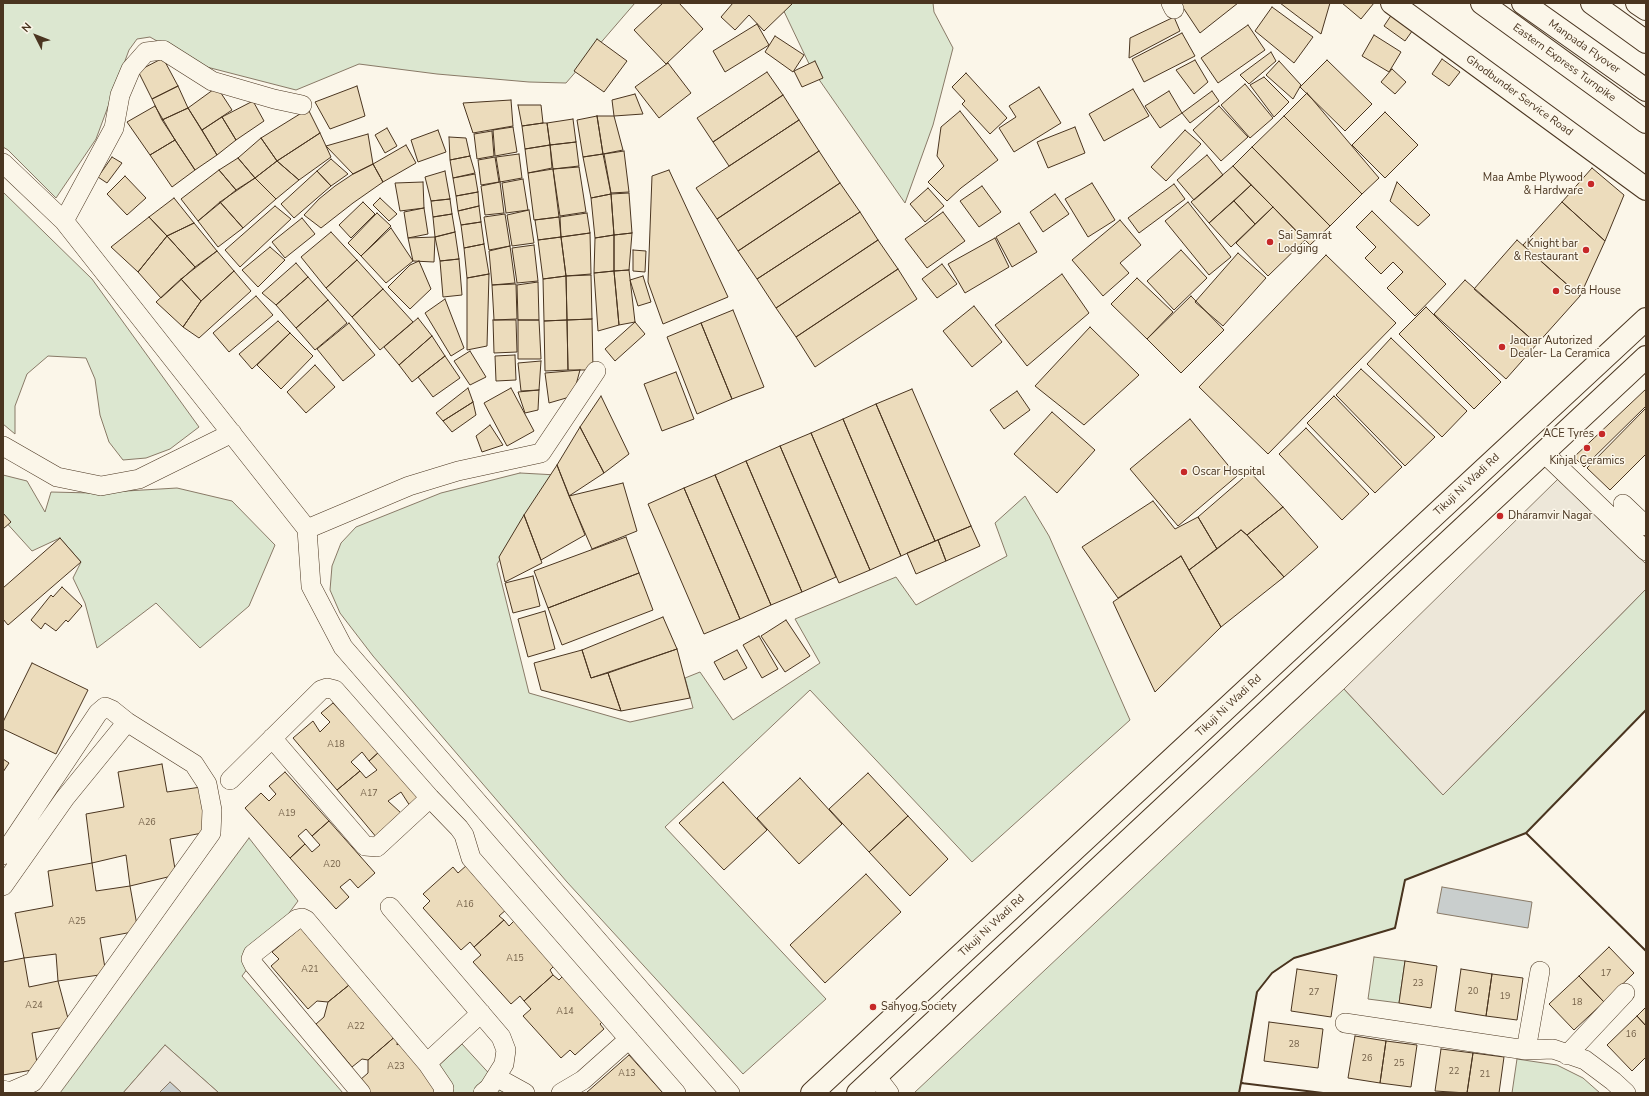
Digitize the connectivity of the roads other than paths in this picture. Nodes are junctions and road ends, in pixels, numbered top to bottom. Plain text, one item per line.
1 (1392, 3) edge
2 (1482, 3) edge
3 (1523, 3) edge
4 (1592, 3) edge
5 (1637, 3) edge
6 (1646, 9) edge
7 (1646, 42) edge
8 (1646, 90) edge
9 (302, 104) dead end
10 (1646, 122) edge
11 (3, 163) edge
12 (1646, 189) edge
13 (64, 221) junction
14 (1646, 318) edge
15 (1646, 357) edge
16 (596, 371) dead end
17 (232, 433) junction
18 (3, 446) edge
19 (1544, 452) junction
20 (1623, 504) dead end
21 (1646, 526) edge
22 (307, 529) junction
23 (1646, 551) edge
24 (128, 722) junction
25 (272, 738) junction
26 (230, 780) dead end
27 (430, 798) junction
28 (3, 855) edge
29 (3, 886) edge
30 (390, 907) dead end
31 (1540, 971) dead end
32 (1624, 993) dead end
33 (481, 1013) junction
34 (1345, 1022) dead end
35 (629, 1039) junction
36 (1526, 1050) junction
37 (1568, 1054) junction
38 (427, 1063) junction
39 (496, 1077) junction
40 (882, 1084) edge
41 (3, 1090) edge
42 (361, 1093) edge
43 (443, 1093) edge
44 (483, 1093) edge
45 (525, 1093) edge
46 (561, 1093) edge
47 (676, 1093) edge
48 (730, 1093) edge
49 (812, 1093) edge
50 (858, 1093) edge
51 (1626, 1093) edge

1 - 12 main road, Ghodbunder Service Road
2 - 10 main road, Eastern Express Turnpike
3 - 8 main road, Manpada Flyover
4 - 7 main road
5 - 6 main road
9 - 13 street
11 - 13 street
13 - 17 street
14 - 49 main road, Tikuji Ni Wadi Rd
15 - 19 main road
16 - 22 street
17 - 18 street
17 - 22 street
19 - 23 street
19 - 40 main road
20 - 21 street
22 - 48 street
24 - 28 street
24 - 29 street
24 - 41 street
25 - 26 street
25 - 27 street
25 - 27 street
27 - 35 street
30 - 33 street
31 - 36 street
32 - 37 street
33 - 38 street
33 - 39 street
34 - 36 street
35 - 46 street
35 - 47 street
36 - 37 street
37 - 51 street
38 - 42 street
38 - 43 street
39 - 44 street
39 - 45 street
40 - 50 main road

